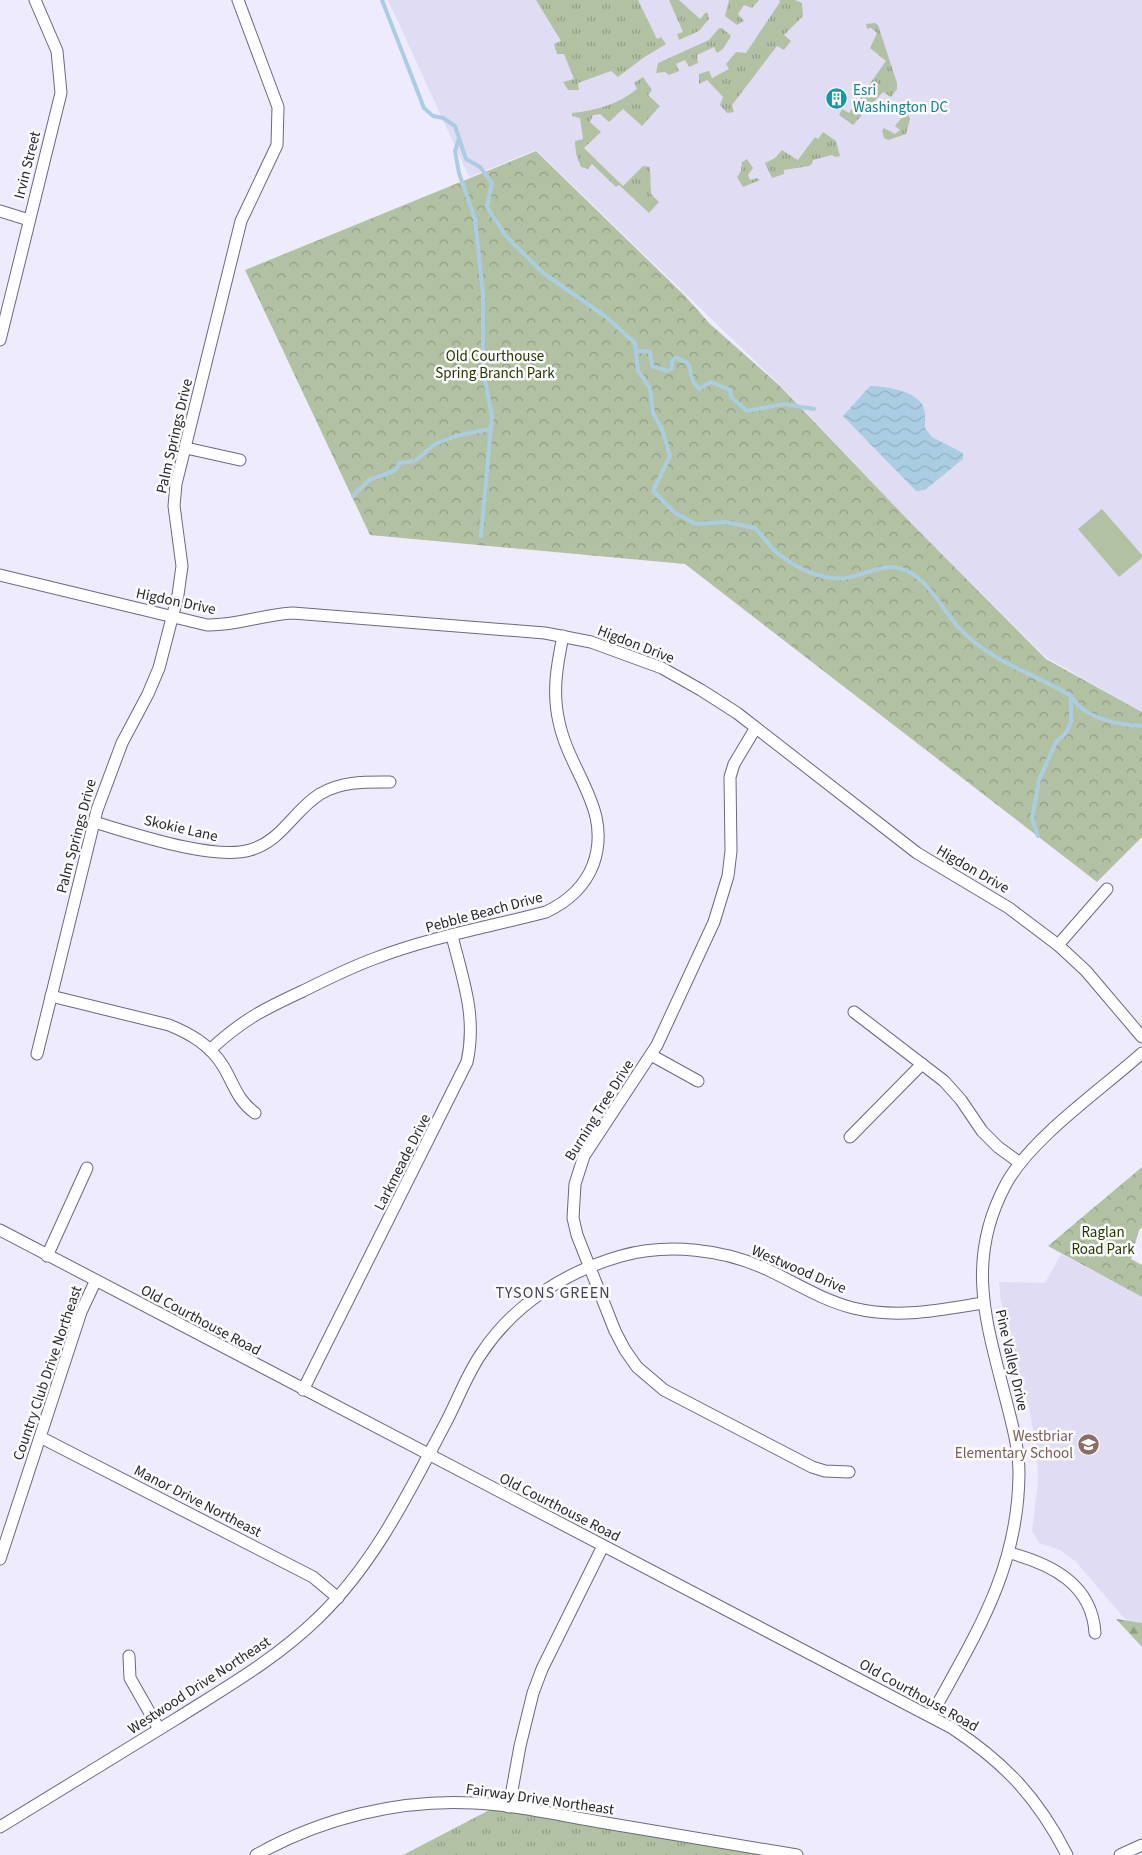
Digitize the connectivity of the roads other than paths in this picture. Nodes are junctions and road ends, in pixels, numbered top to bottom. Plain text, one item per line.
1 (36, 0) edge
2 (238, 0) edge
3 (0, 211) edge
4 (29, 220) junction
5 (0, 340) edge
6 (186, 448) junction
7 (240, 460) dead end
8 (0, 575) edge
9 (173, 617) junction
10 (563, 636) junction
11 (755, 729) junction
12 (390, 782) dead end
13 (94, 822) junction
14 (1107, 889) dead end
15 (452, 936) junction
16 (1058, 945) junction
17 (51, 996) junction
18 (854, 1012) dead end
19 (1142, 1037) edge
20 (210, 1050) junction
21 (1142, 1053) edge
22 (37, 1054) dead end
23 (651, 1055) junction
24 (922, 1064) junction
25 (698, 1081) dead end
26 (255, 1113) dead end
27 (850, 1138) dead end
28 (1020, 1163) junction
29 (87, 1168) dead end
30 (0, 1230) edge
31 (47, 1256) junction
32 (590, 1267) junction
33 (95, 1282) junction
34 (983, 1303) junction
35 (303, 1390) junction
36 (40, 1437) junction
37 (428, 1455) junction
38 (849, 1472) dead end
39 (603, 1546) junction
40 (1010, 1553) junction
41 (0, 1559) edge
42 (338, 1598) junction
43 (1096, 1633) dead end
44 (130, 1656) dead end
45 (931, 1716) junction
46 (159, 1729) junction
47 (509, 1807) junction
48 (0, 1827) edge
49 (1142, 1845) edge
50 (256, 1855) edge
51 (797, 1855) edge
52 (1067, 1855) edge
53 (1120, 1855) edge

1 - 4 street, Irvin Street
2 - 6 street, Palm Springs Drive
3 - 4 street
4 - 5 street, Irvin Street
6 - 7 street
6 - 9 street, Palm Springs Drive
8 - 9 street, Higdon Drive
9 - 10 street, Higdon Drive
9 - 13 street, Palm Springs Drive
10 - 11 street, Higdon Drive
10 - 15 street, Pebble Beach Drive
11 - 16 street, Higdon Drive
11 - 23 street, Burning Tree Drive
12 - 13 street, Skokie Lane
13 - 17 street, Palm Springs Drive
14 - 16 street
15 - 20 street, Pebble Beach Drive
15 - 35 street, Larkmeade Drive
16 - 19 street, Higdon Drive
17 - 20 street
17 - 22 street, Palm Springs Drive
18 - 24 street
20 - 26 street
21 - 28 street, Pine Valley Drive
23 - 25 street
23 - 32 street, Burning Tree Drive
24 - 27 street
24 - 28 street
28 - 34 street, Pine Valley Drive
29 - 31 street
30 - 31 street, Old Courthouse Road
31 - 33 street, Old Courthouse Road
32 - 34 street, Westwood Drive
32 - 37 street, Westwood Drive
32 - 38 street, Burning Tree Drive
33 - 35 street, Old Courthouse Road
33 - 36 street, Country Club Drive Northeast
34 - 40 street, Pine Valley Drive
35 - 37 street, Old Courthouse Road
36 - 41 street, Country Club Drive Northeast
36 - 42 street, Manor Drive Northeast
37 - 39 street, Old Courthouse Road
37 - 42 street, Westwood Drive Northeast
39 - 45 street, Old Courthouse Road
39 - 47 street
40 - 43 street
40 - 45 street, Pine Valley Drive
42 - 46 street, Westwood Drive Northeast
44 - 46 street
45 - 52 street, Old Courthouse Road
46 - 48 street, Westwood Drive Northeast
47 - 50 street, Fairway Drive Northeast
47 - 51 street, Fairway Drive Northeast
49 - 53 street

